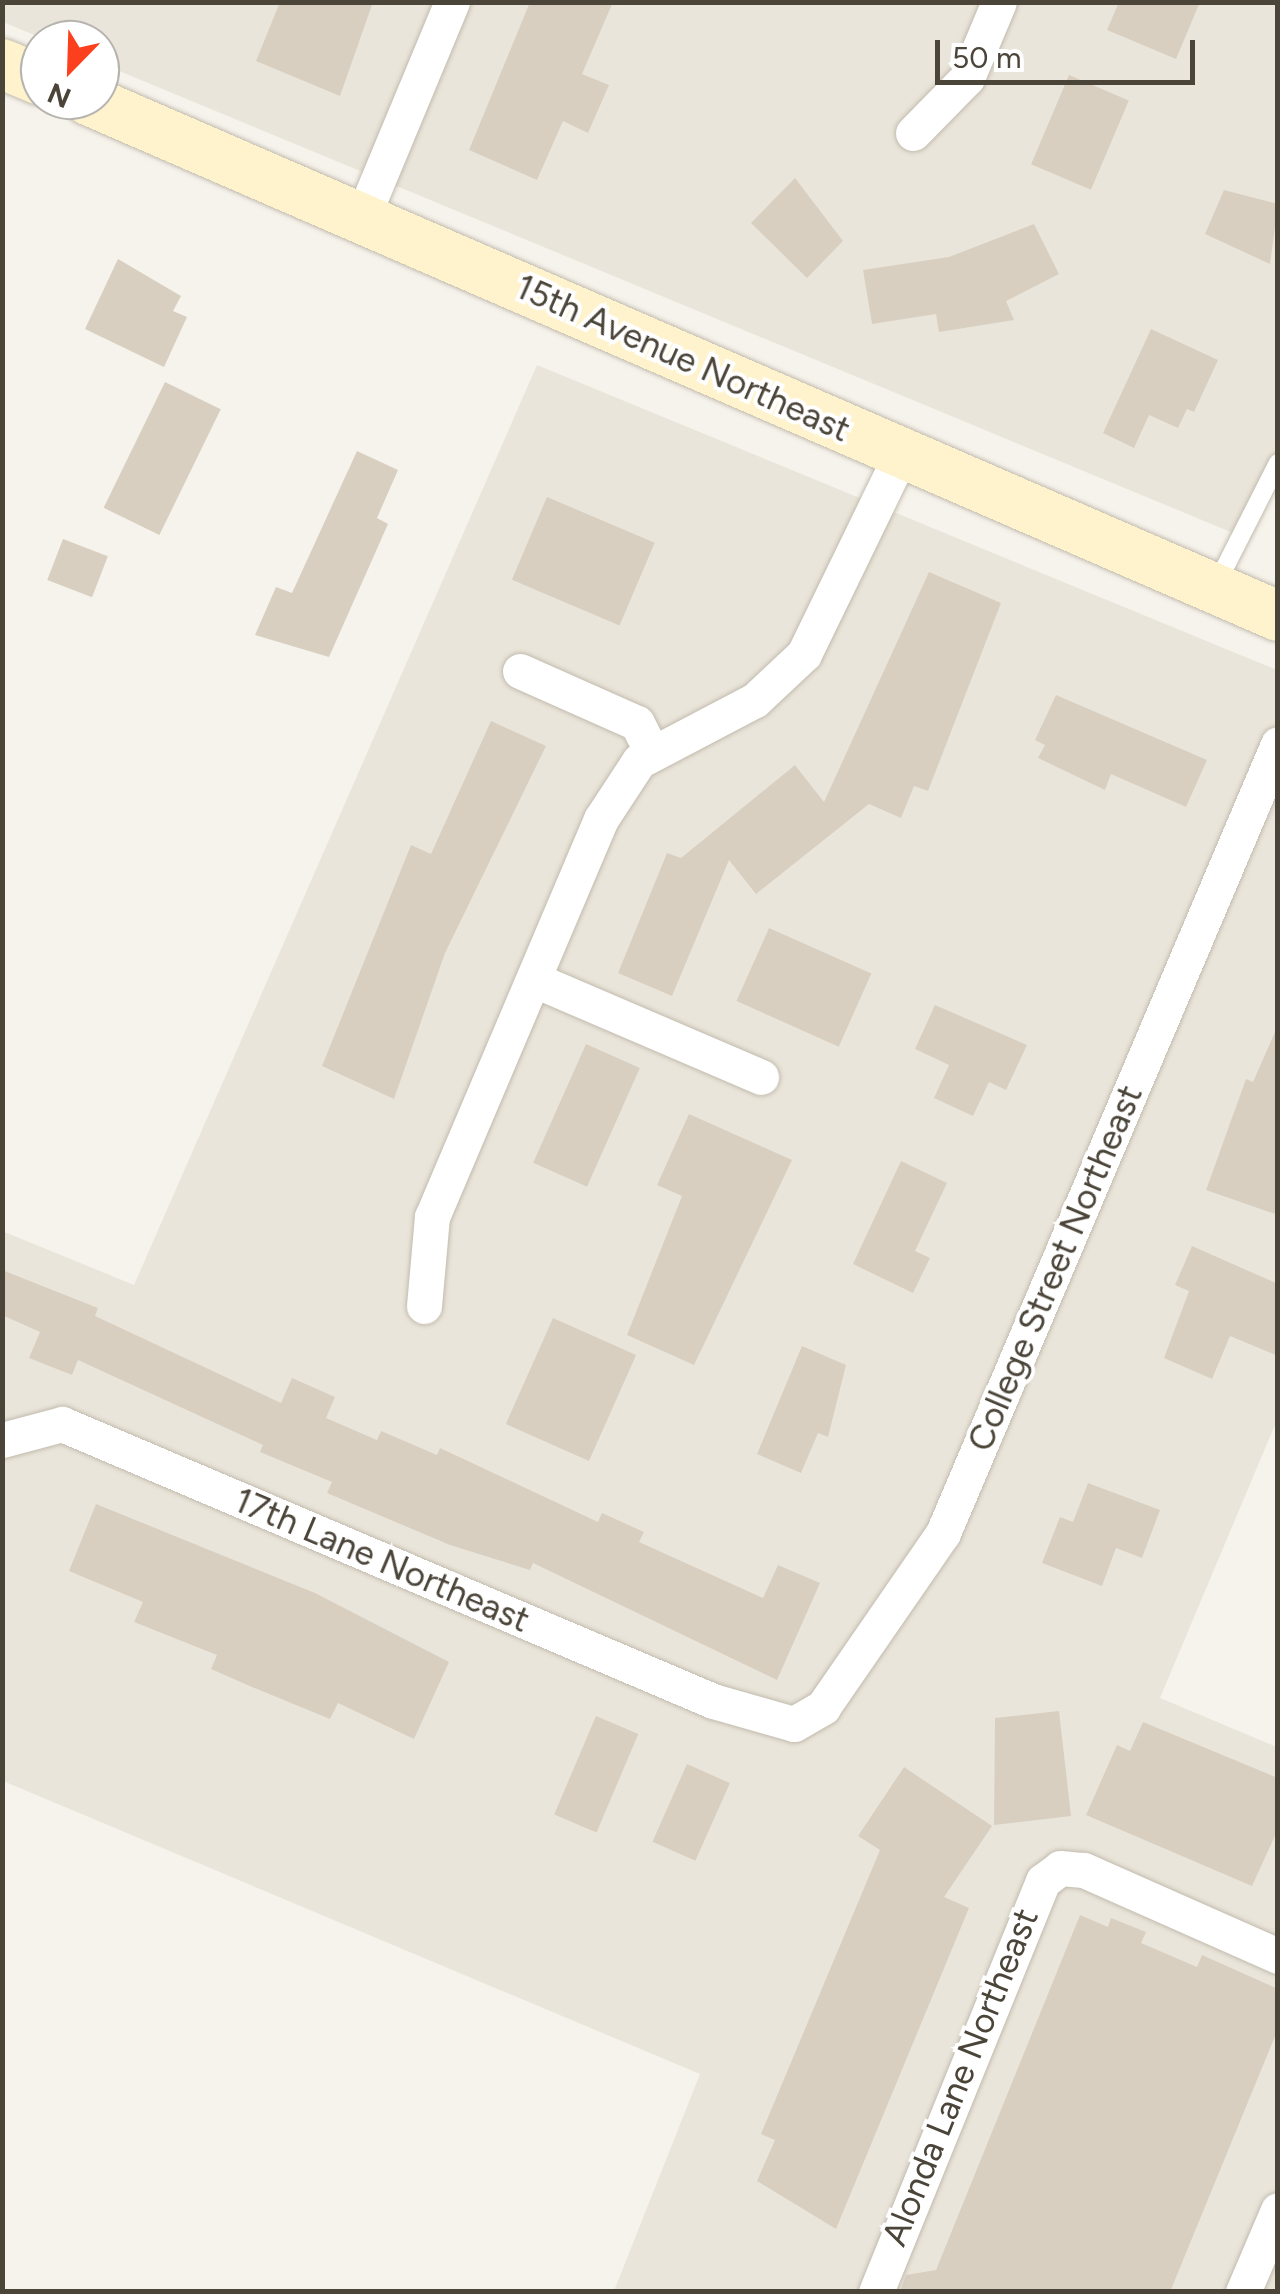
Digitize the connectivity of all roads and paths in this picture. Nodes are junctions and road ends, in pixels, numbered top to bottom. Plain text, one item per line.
1 (452, 2) edge
2 (999, 2) edge
3 (120, 114) edge
4 (913, 134) dead end
5 (362, 218) junction
6 (901, 454) junction
7 (1278, 462) edge
8 (1213, 589) junction
9 (1278, 616) edge
10 (520, 671) dead end
11 (1278, 744) edge
12 (652, 752) junction
13 (535, 980) junction
14 (761, 1077) dead end
15 (424, 1306) dead end
16 (2, 1440) edge
17 (758, 1718) joint
18 (1278, 1956) edge
19 (1278, 2210) edge
20 (876, 2292) edge
21 (1243, 2292) edge

1 - 5 street
2 - 4 street
3 - 5 street, 15th Avenue Northeast
5 - 6 street, 15th Avenue Northeast
6 - 8 street, 15th Avenue Northeast
6 - 12 street
7 - 8 lane
8 - 9 street, 15th Avenue Northeast
10 - 12 street
11 - 17 street, College Street Northeast
12 - 13 street
13 - 14 street
13 - 15 street
16 - 17 street, 17th Lane Northeast
18 - 20 street, Alonda Lane Northeast
19 - 21 street

